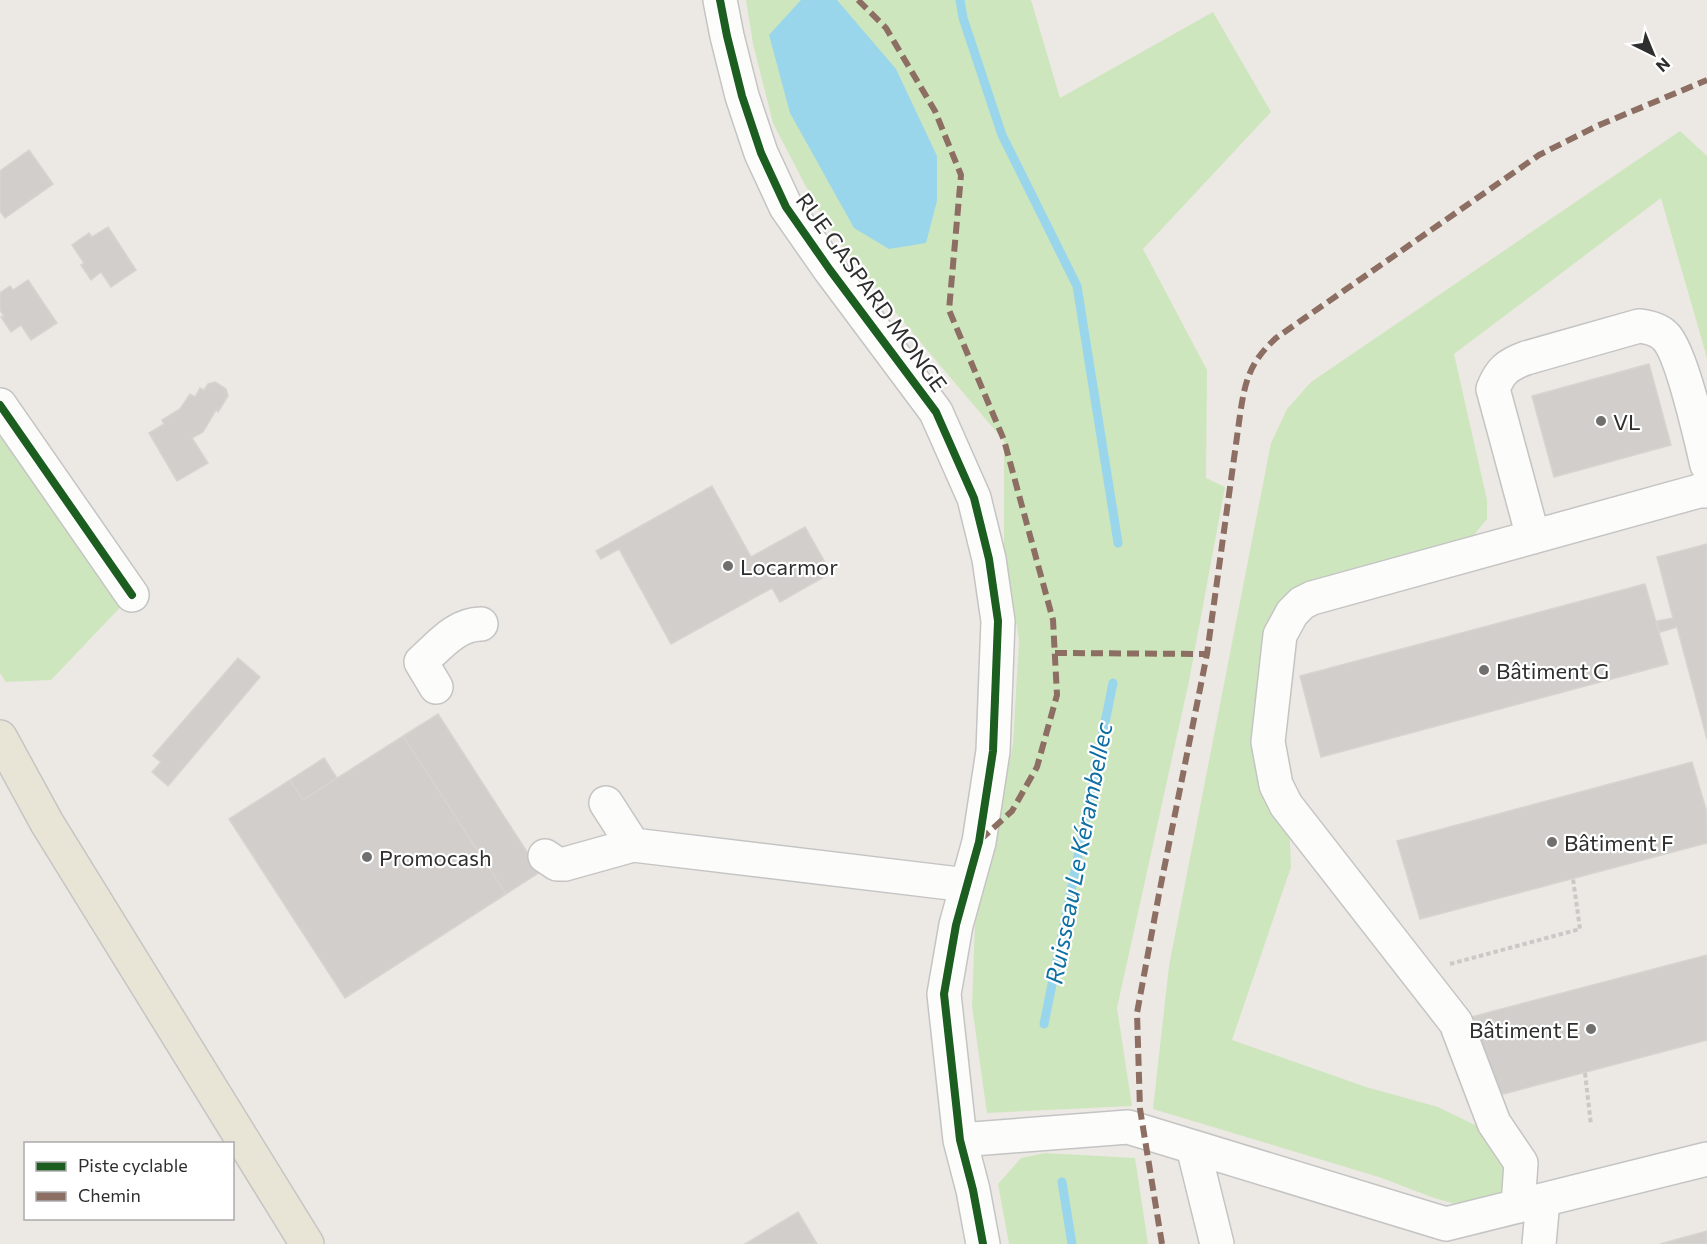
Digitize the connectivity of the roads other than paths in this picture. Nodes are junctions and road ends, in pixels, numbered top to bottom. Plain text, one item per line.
1 (720, 0) edge
2 (0, 405) edge
3 (1706, 460) edge
4 (1707, 491) edge
5 (1533, 537) junction
6 (132, 595) dead end
7 (481, 624) dead end
8 (436, 687) dead end
9 (0, 737) edge
10 (0, 772) edge
11 (606, 803) dead end
12 (47, 823) junction
13 (633, 845) junction
14 (545, 856) dead end
15 (967, 885) junction
16 (960, 1140) junction
17 (1193, 1148) junction
18 (1707, 1159) edge
19 (1530, 1203) junction
20 (308, 1244) edge
21 (983, 1244) edge
22 (1217, 1244) edge
23 (1539, 1244) edge

1 - 15 street, RUE GASPARD MONGE
2 - 6 street
3 - 5 street
4 - 5 street
5 - 19 street
7 - 8 street
9 - 12 main road
10 - 12 main road
11 - 13 street
12 - 20 main road
13 - 14 street
13 - 15 street
15 - 16 street, RUE GASPARD MONGE
16 - 17 street
16 - 21 street, RUE GASPARD MONGE
17 - 19 street
17 - 22 street
18 - 19 street
19 - 23 street

